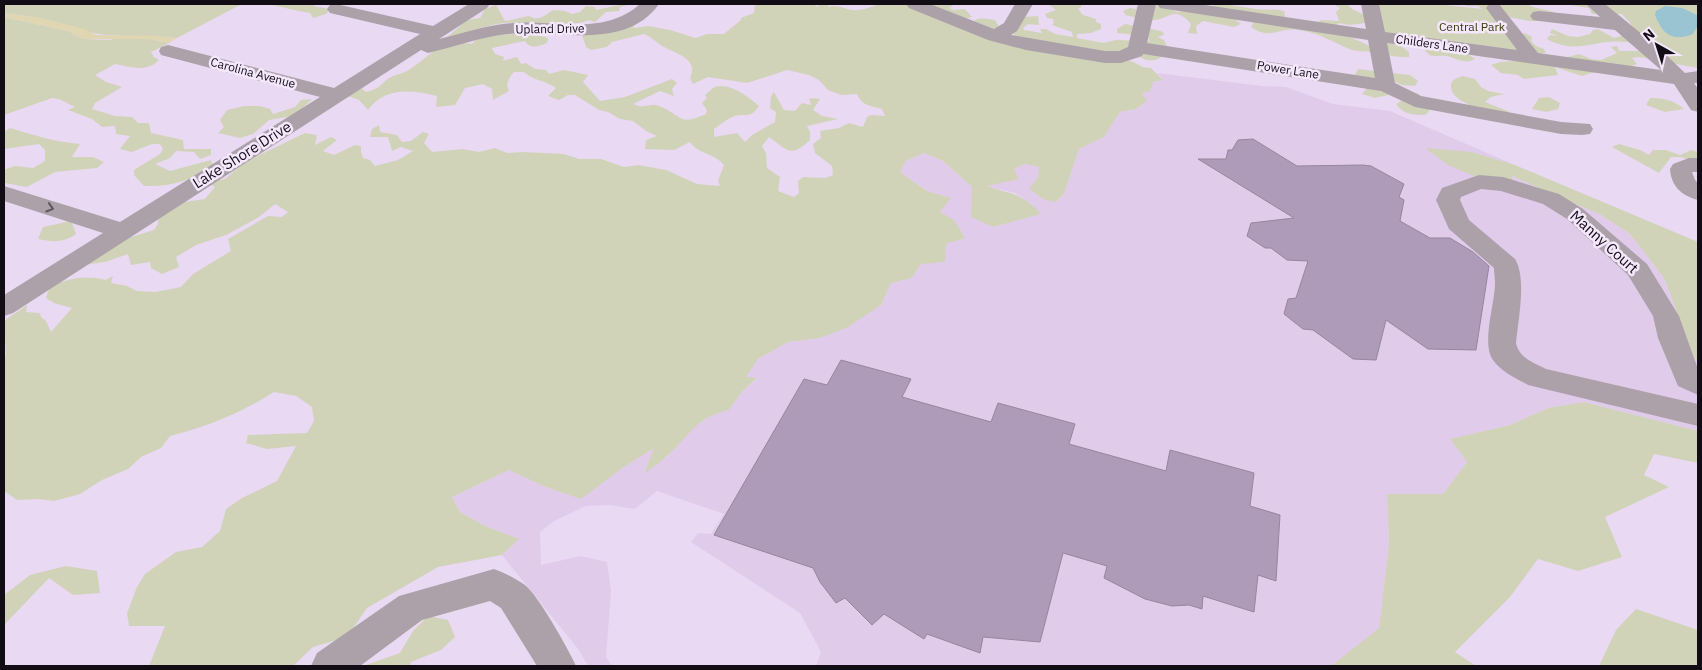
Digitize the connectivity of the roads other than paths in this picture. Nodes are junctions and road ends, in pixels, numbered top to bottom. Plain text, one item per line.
1 (481, 4) edge
2 (650, 4) edge
3 (915, 4) edge
4 (1024, 4) edge
5 (1147, 4) edge
6 (1166, 4) edge
7 (1370, 4) edge
8 (1595, 4) edge
9 (1496, 8) dead end
10 (336, 9) dead end
11 (1539, 16) dead end
12 (1620, 25) junction
13 (437, 33) junction
14 (995, 36) junction
15 (1376, 36) junction
16 (415, 46) junction
17 (1137, 47) junction
18 (168, 51) dead end
19 (1532, 58) junction
20 (1690, 78) edge
21 (1386, 86) junction
22 (337, 95) junction
23 (1698, 106) edge
24 (1582, 129) dead end
25 (1698, 165) edge
26 (4, 193) edge
27 (1698, 193) edge
28 (123, 231) junction
29 (4, 307) edge
30 (1693, 381) edge
31 (1691, 414) edge
32 (330, 666) edge
33 (557, 666) edge

1 - 13 street, Lake Shore Drive
2 - 16 street, Upland Drive
3 - 14 street
4 - 14 street
5 - 17 street
6 - 15 street, Childers Lane
7 - 15 street
8 - 12 street
9 - 19 street
10 - 13 street
11 - 12 street
12 - 20 street
13 - 16 street, Lake Shore Drive
14 - 17 street
15 - 19 street, Childers Lane
15 - 21 street
16 - 22 street, Lake Shore Drive
17 - 21 street, Power Lane
18 - 22 street, Carolina Avenue
19 - 20 street, Childers Lane
20 - 23 street
21 - 24 street, Power Lane
22 - 28 street, Lake Shore Drive
25 - 27 street
26 -> 28 street
28 - 29 street, Lake Shore Drive
30 - 31 street
30 - 31 street, Manny Court
32 - 33 street

